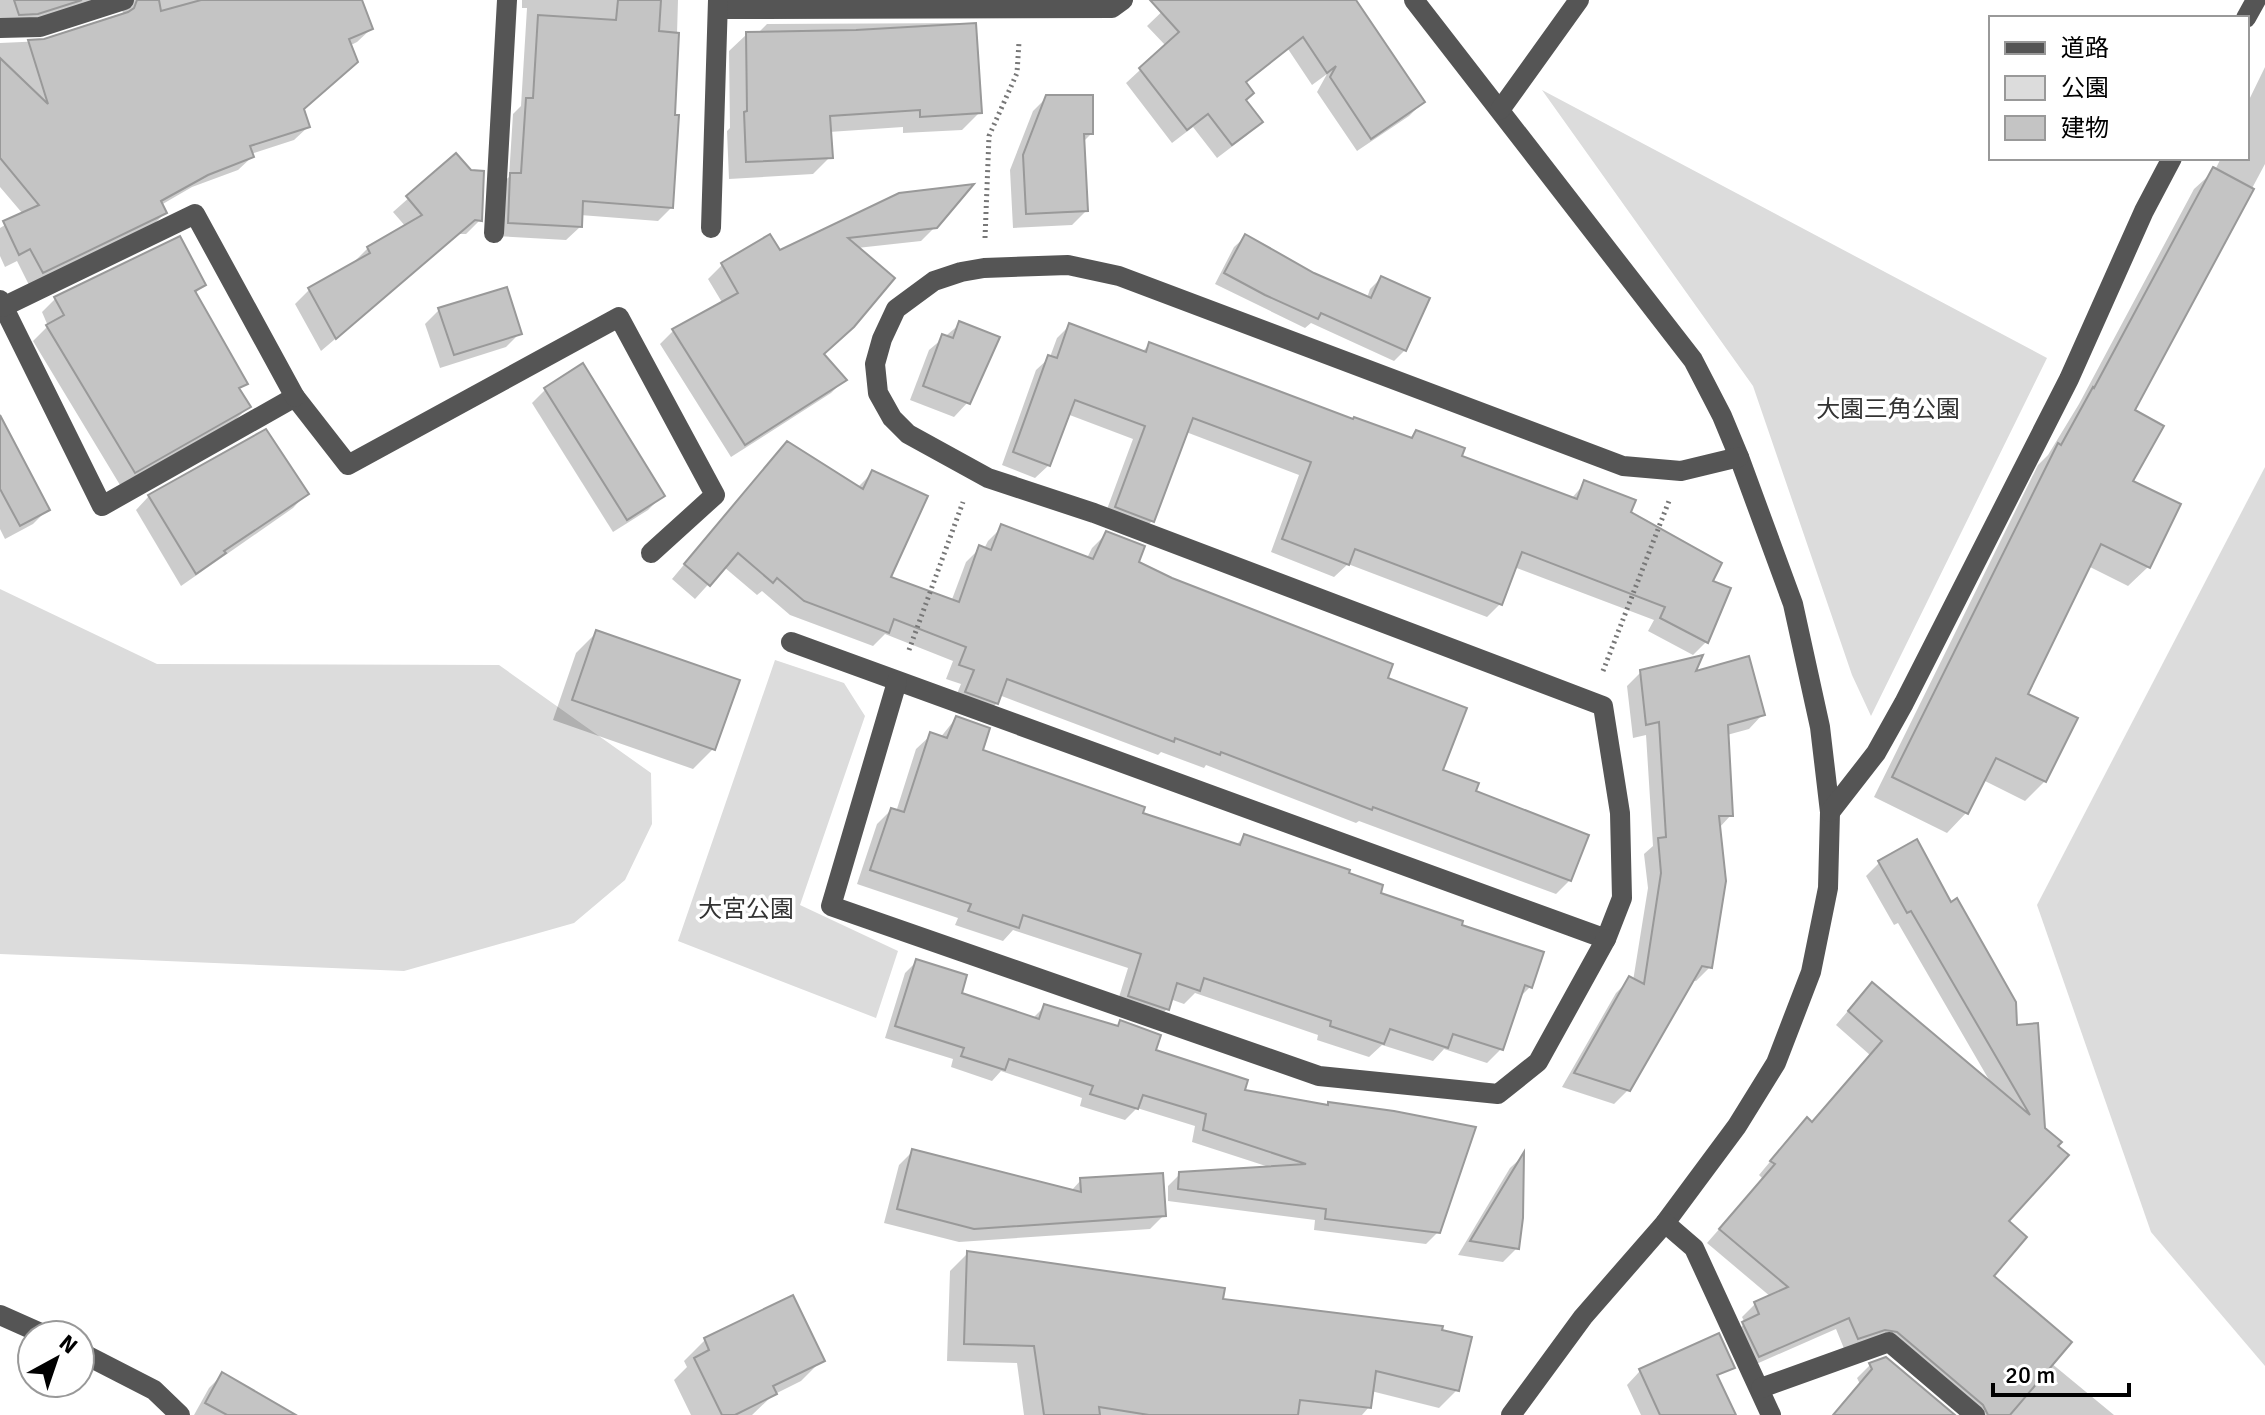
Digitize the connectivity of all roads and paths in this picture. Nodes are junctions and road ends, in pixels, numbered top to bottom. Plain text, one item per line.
1 (124, 0) edge
2 (507, 0) edge
3 (1123, 0) edge
4 (1414, 0) edge
5 (1579, 0) edge
6 (718, 5) edge
7 (1021, 9) junction
8 (0, 28) edge
9 (1500, 110) junction
10 (2171, 160) edge
11 (711, 228) dead end
12 (494, 233) dead end
13 (984, 268) junction
14 (1, 304) edge
15 (295, 397) junction
16 (1739, 457) junction
17 (974, 471) junction
18 (1681, 471) junction
19 (651, 553) dead end
20 (791, 642) dead end
21 (897, 682) junction
22 (1591, 702) junction
23 (1830, 812) junction
24 (1606, 939) junction
25 (1665, 1223) junction
26 (96, 1360) edge
27 (1761, 1388) junction
28 (180, 1415) edge
29 (1511, 1415) edge
30 (1771, 1415) edge
31 (1975, 1415) edge

1 - 8 street
2 - 12 street
3 - 7 street
4 - 9 street
5 - 9 street
6 - 7 street
6 - 11 street
7 - 13 path
9 - 16 street
10 - 23 street
13 - 17 street
13 - 18 street
14 - 15 street
14 - 15 street
15 - 19 street
16 - 18 street
16 - 23 street
17 - 21 path
17 - 22 street
18 - 22 path
20 - 21 street
21 - 24 street
21 - 24 street
22 - 24 street
23 - 25 street
25 - 27 street
25 - 29 street
26 - 28 street
27 - 30 street
27 - 31 street

